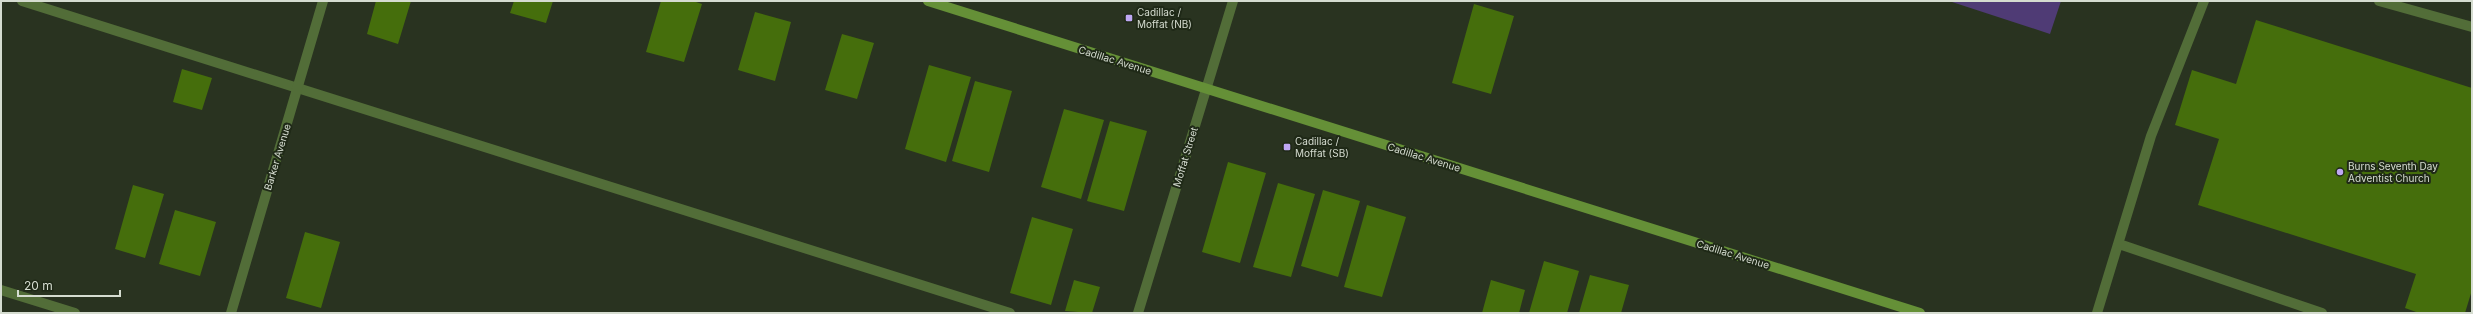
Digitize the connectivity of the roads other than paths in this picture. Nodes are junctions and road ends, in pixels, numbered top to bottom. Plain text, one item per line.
1 (22, 1) edge
2 (324, 1) edge
3 (928, 1) edge
4 (1233, 1) edge
5 (2204, 1) edge
6 (2379, 1) edge
7 (2472, 27) edge
8 (298, 88) junction
9 (1206, 88) junction
10 (2119, 244) junction
11 (1, 290) edge
12 (75, 313) edge
13 (231, 313) edge
14 (1010, 313) edge
15 (1138, 313) edge
16 (1920, 313) edge
17 (2097, 313) edge
18 (2322, 313) edge

1 - 8 street
2 - 8 street, Barker Avenue
3 - 9 main road, Cadillac Avenue
4 - 9 street, Moffat Street
5 - 10 street
6 - 7 street
8 - 13 street, Barker Avenue
8 - 14 street
9 - 15 street, Moffat Street
9 - 16 main road, Cadillac Avenue
10 - 17 street
10 - 18 street
11 - 12 street

